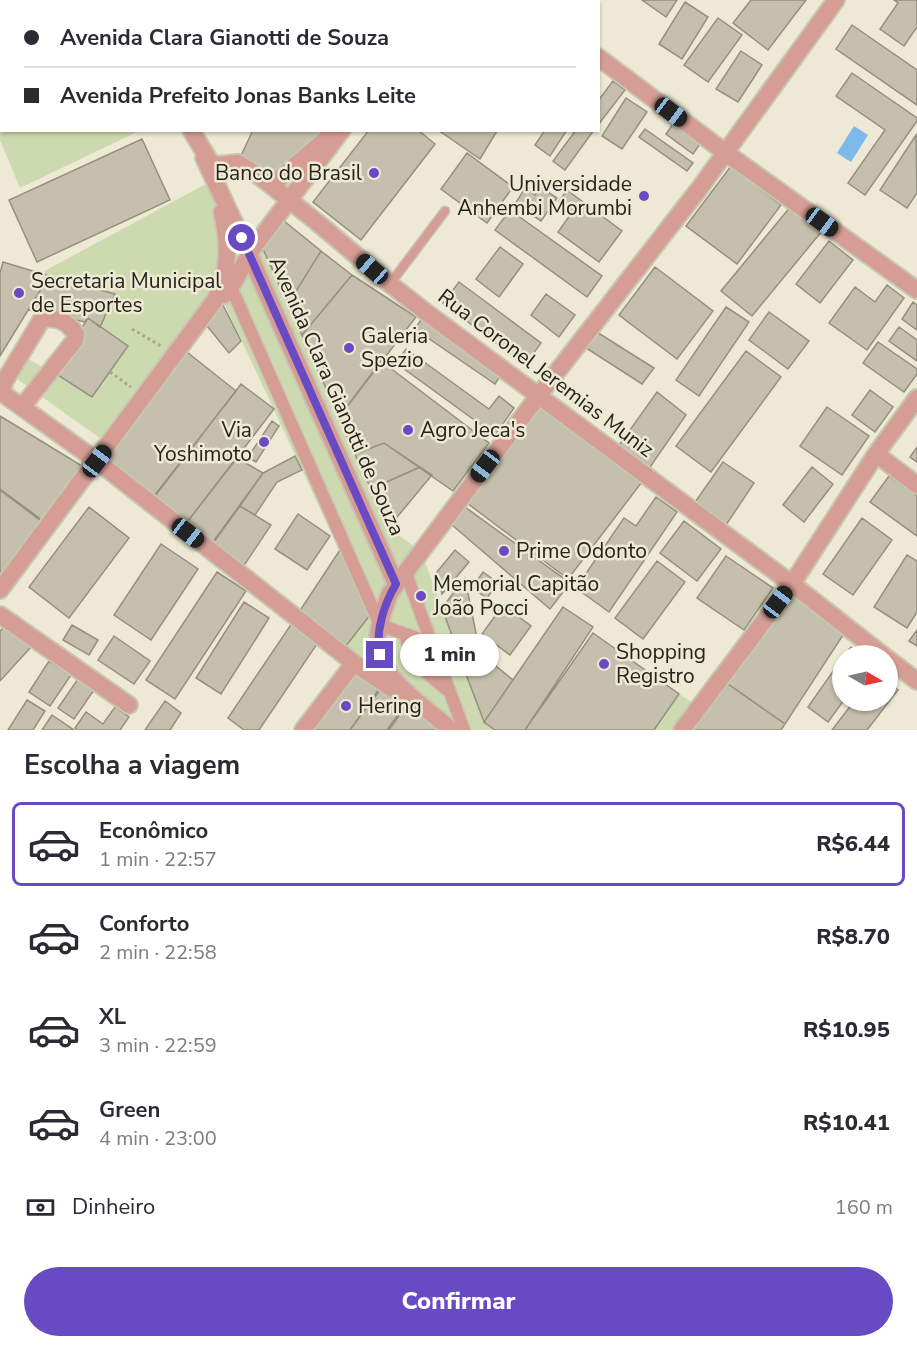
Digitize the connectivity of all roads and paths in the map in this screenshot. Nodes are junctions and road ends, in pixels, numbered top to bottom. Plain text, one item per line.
1 (836, 0) edge
2 (600, 58) edge
3 (191, 132) edge
4 (191, 132) edge
5 (333, 132) edge
6 (340, 132) edge
7 (726, 153) junction
8 (258, 176) junction
9 (215, 179) junction
10 (291, 195) junction
11 (445, 211) dead end
12 (249, 254) junction
13 (390, 284) junction
14 (231, 288) junction
15 (917, 290) edge
16 (204, 316) junction
17 (132, 329) dead end
18 (176, 355) junction
19 (110, 372) dead end
20 (1, 393) edge
21 (539, 395) junction
22 (145, 397) junction
23 (917, 398) edge
24 (22, 407) junction
25 (876, 454) junction
26 (97, 461) junction
27 (917, 485) edge
28 (400, 578) junction
29 (792, 584) junction
30 (0, 590) edge
31 (0, 615) edge
32 (380, 626) junction
33 (405, 634) junction
34 (430, 643) junction
35 (870, 645) edge
36 (354, 663) junction
37 (898, 667) edge
38 (917, 681) edge
39 (449, 691) junction
40 (129, 705) dead end
41 (455, 729) edge
42 (303, 730) edge
43 (682, 730) edge

1 - 7 street
2 - 7 street
3 - 8 street, Rua Coronel Jeremias Muniz
4 - 9 street, Avenida Clara Gianotti de Souza
5 - 8 street
6 - 10 street
7 - 15 street
7 - 21 street
8 - 10 street, Rua Coronel Jeremias Muniz
9 - 12 street, Avenida Clara Gianotti de Souza
9 - 16 street
10 - 12 street
10 - 13 street, Rua Coronel Jeremias Muniz
11 - 13 lane
12 - 14 street
12 - 28 street, Avenida Clara Gianotti de Souza
13 - 21 street, Rua Coronel Jeremias Muniz
14 - 16 street
14 - 32 street
16 - 18 street
17 - 18 path
18 - 22 street
19 - 22 path
20 - 24 street
20 - 24 street
21 - 28 street
21 - 29 street, Rua Coronel Jeremias Muniz
22 - 26 street
23 - 25 street
24 - 26 street
25 - 27 street
25 - 29 street
26 - 30 street
26 - 36 street
28 - 32 street
28 - 34 street
29 - 35 street, Rua Coronel Jeremias Muniz
29 - 43 street
31 - 40 street
32 - 33 street
32 - 41 street
33 - 34 street
33 - 39 street
34 - 39 street
36 - 41 street
36 - 42 street
37 - 38 street
39 - 41 street

